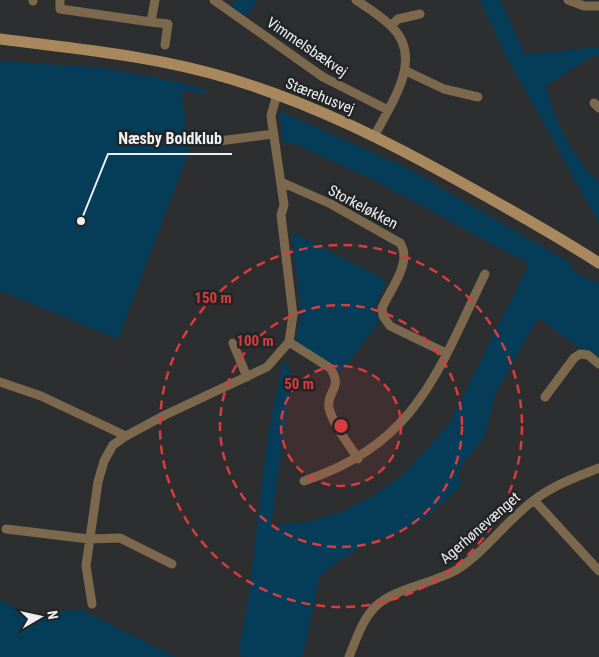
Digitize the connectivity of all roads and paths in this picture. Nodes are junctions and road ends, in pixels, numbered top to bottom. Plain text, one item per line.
1 (60, 0) edge
2 (155, 0) edge
3 (214, 0) edge
4 (356, 0) edge
5 (568, 0) edge
6 (599, 6) edge
7 (420, 14) dead end
8 (152, 22) junction
9 (391, 26) junction
10 (0, 39) edge
11 (166, 45) dead end
12 (406, 71) junction
13 (277, 94) junction
14 (478, 97) dead end
15 (388, 110) junction
16 (273, 134) junction
17 (375, 135) junction
18 (219, 140) dead end
19 (281, 182) junction
20 (599, 263) edge
21 (485, 274) dead end
22 (288, 342) junction
23 (232, 343) dead end
24 (446, 353) junction
25 (599, 364) edge
26 (247, 377) junction
27 (0, 382) edge
28 (545, 397) dead end
29 (126, 436) junction
30 (358, 459) junction
31 (599, 468) edge
32 (304, 481) dead end
33 (534, 500) junction
34 (6, 529) dead end
35 (90, 538) junction
36 (172, 564) dead end
37 (599, 571) edge
38 (92, 604) dead end
39 (349, 657) edge

1 - 8 street
2 - 8 street
3 - 15 street, Vimmelsbækvej
4 - 9 street
5 - 6 street
7 - 9 street
8 - 11 street
9 - 12 street
10 - 13 street, Stærehusvej
12 - 14 street
12 - 15 street
13 - 16 street
13 - 17 street, Stærehusvej
15 - 17 street
16 - 18 street
16 - 19 street
17 - 20 street, Stærehusvej
19 - 22 street
19 - 24 street, Storkeløkken
21 - 24 street
22 - 26 street
22 - 30 street
23 - 26 street
24 - 30 street
25 - 28 street
26 - 29 street
27 - 29 street
29 - 35 street
30 - 32 street
31 - 33 street, Agerhønevænget
33 - 37 street
33 - 39 street, Agerhønevænget
34 - 35 street
35 - 36 street
35 - 38 street

